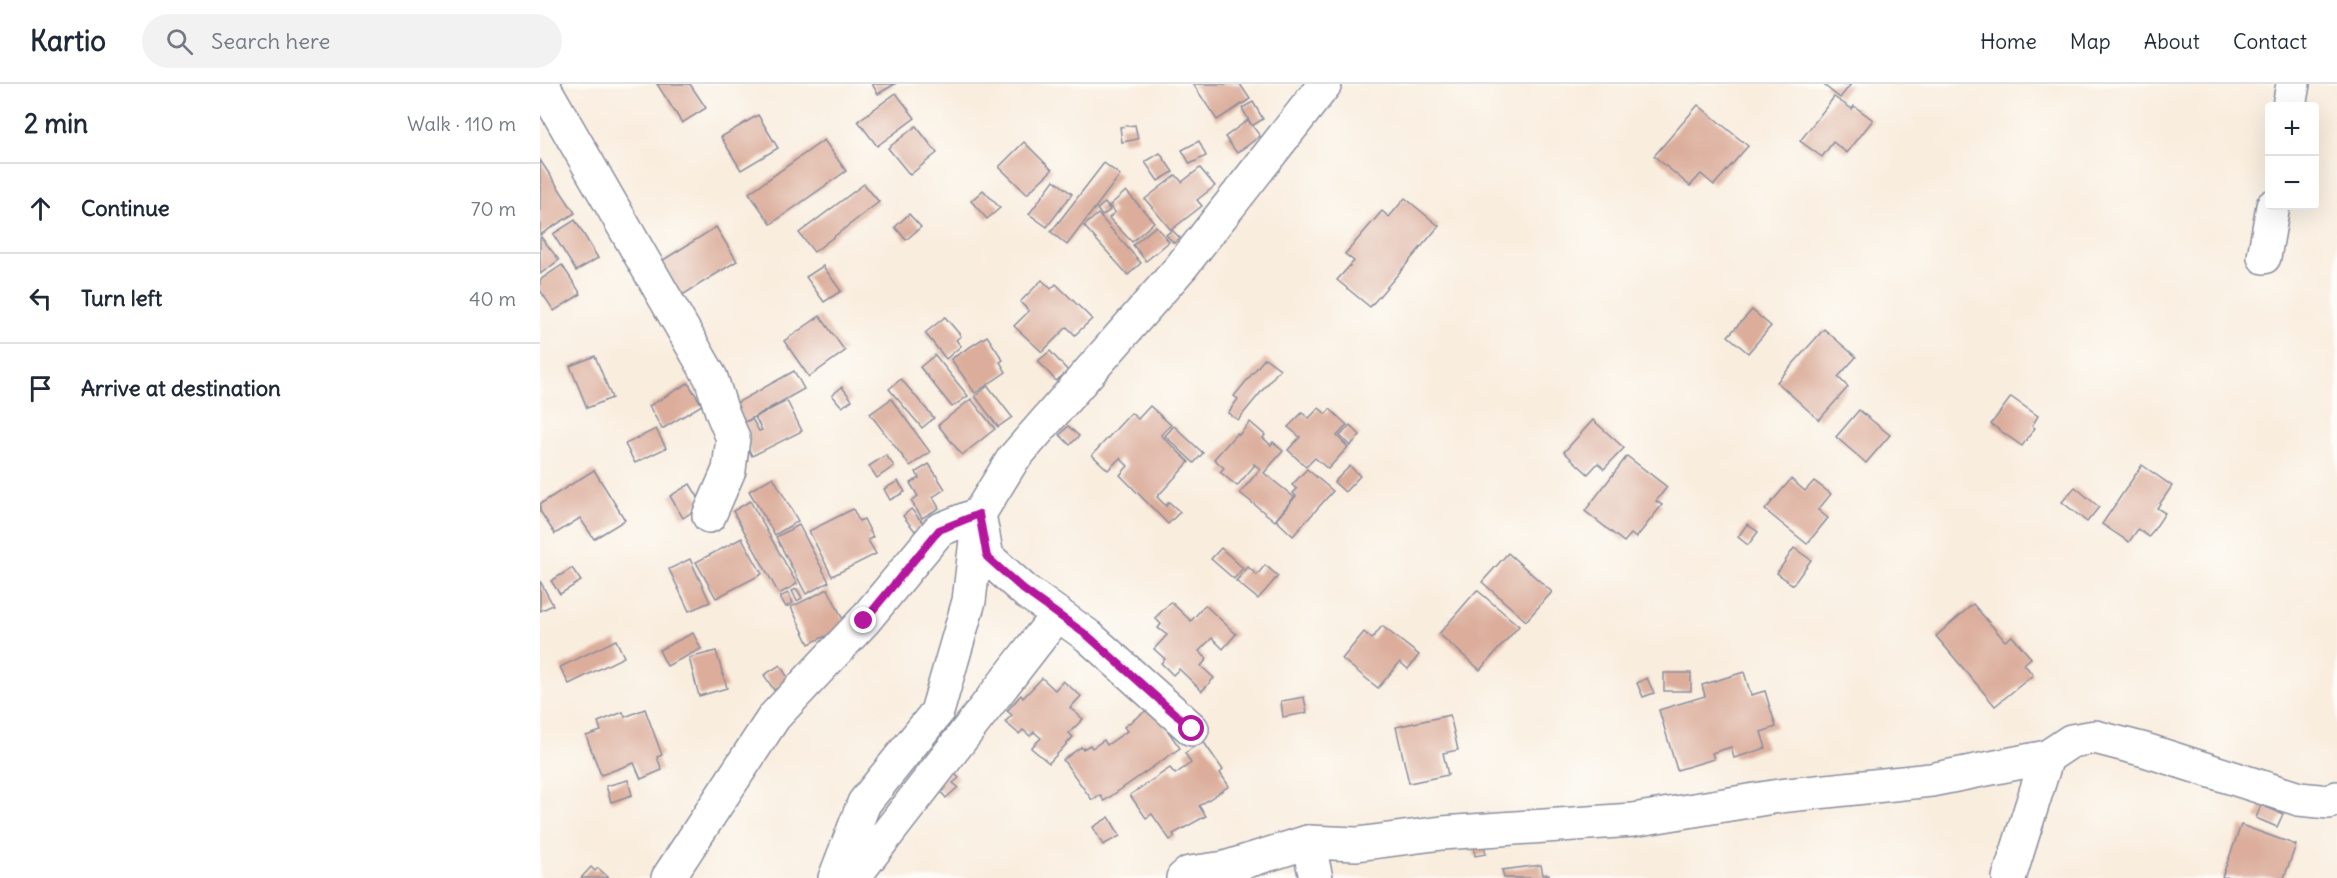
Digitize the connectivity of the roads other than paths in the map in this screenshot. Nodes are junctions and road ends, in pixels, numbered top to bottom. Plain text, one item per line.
1 (542, 84) edge
2 (1325, 84) edge
3 (2293, 84) edge
4 (2290, 102) edge
5 (2272, 210) edge
6 (2264, 257) dead end
7 (979, 514) junction
8 (709, 516) dead end
9 (1058, 614) junction
10 (1192, 729) dead end
11 (2047, 757) junction
12 (2337, 798) edge
13 (1308, 842) junction
14 (668, 878) edge
15 (835, 878) edge
16 (853, 878) edge
17 (1183, 878) edge
18 (1316, 878) edge
19 (2009, 878) edge

1 - 8 street
2 - 7 street
3 - 4 street
5 - 6 street
7 - 9 street
7 - 14 street
7 - 15 street
9 - 10 street
9 - 16 street
11 - 12 street
11 - 13 street
11 - 19 street
13 - 17 street
13 - 18 street

